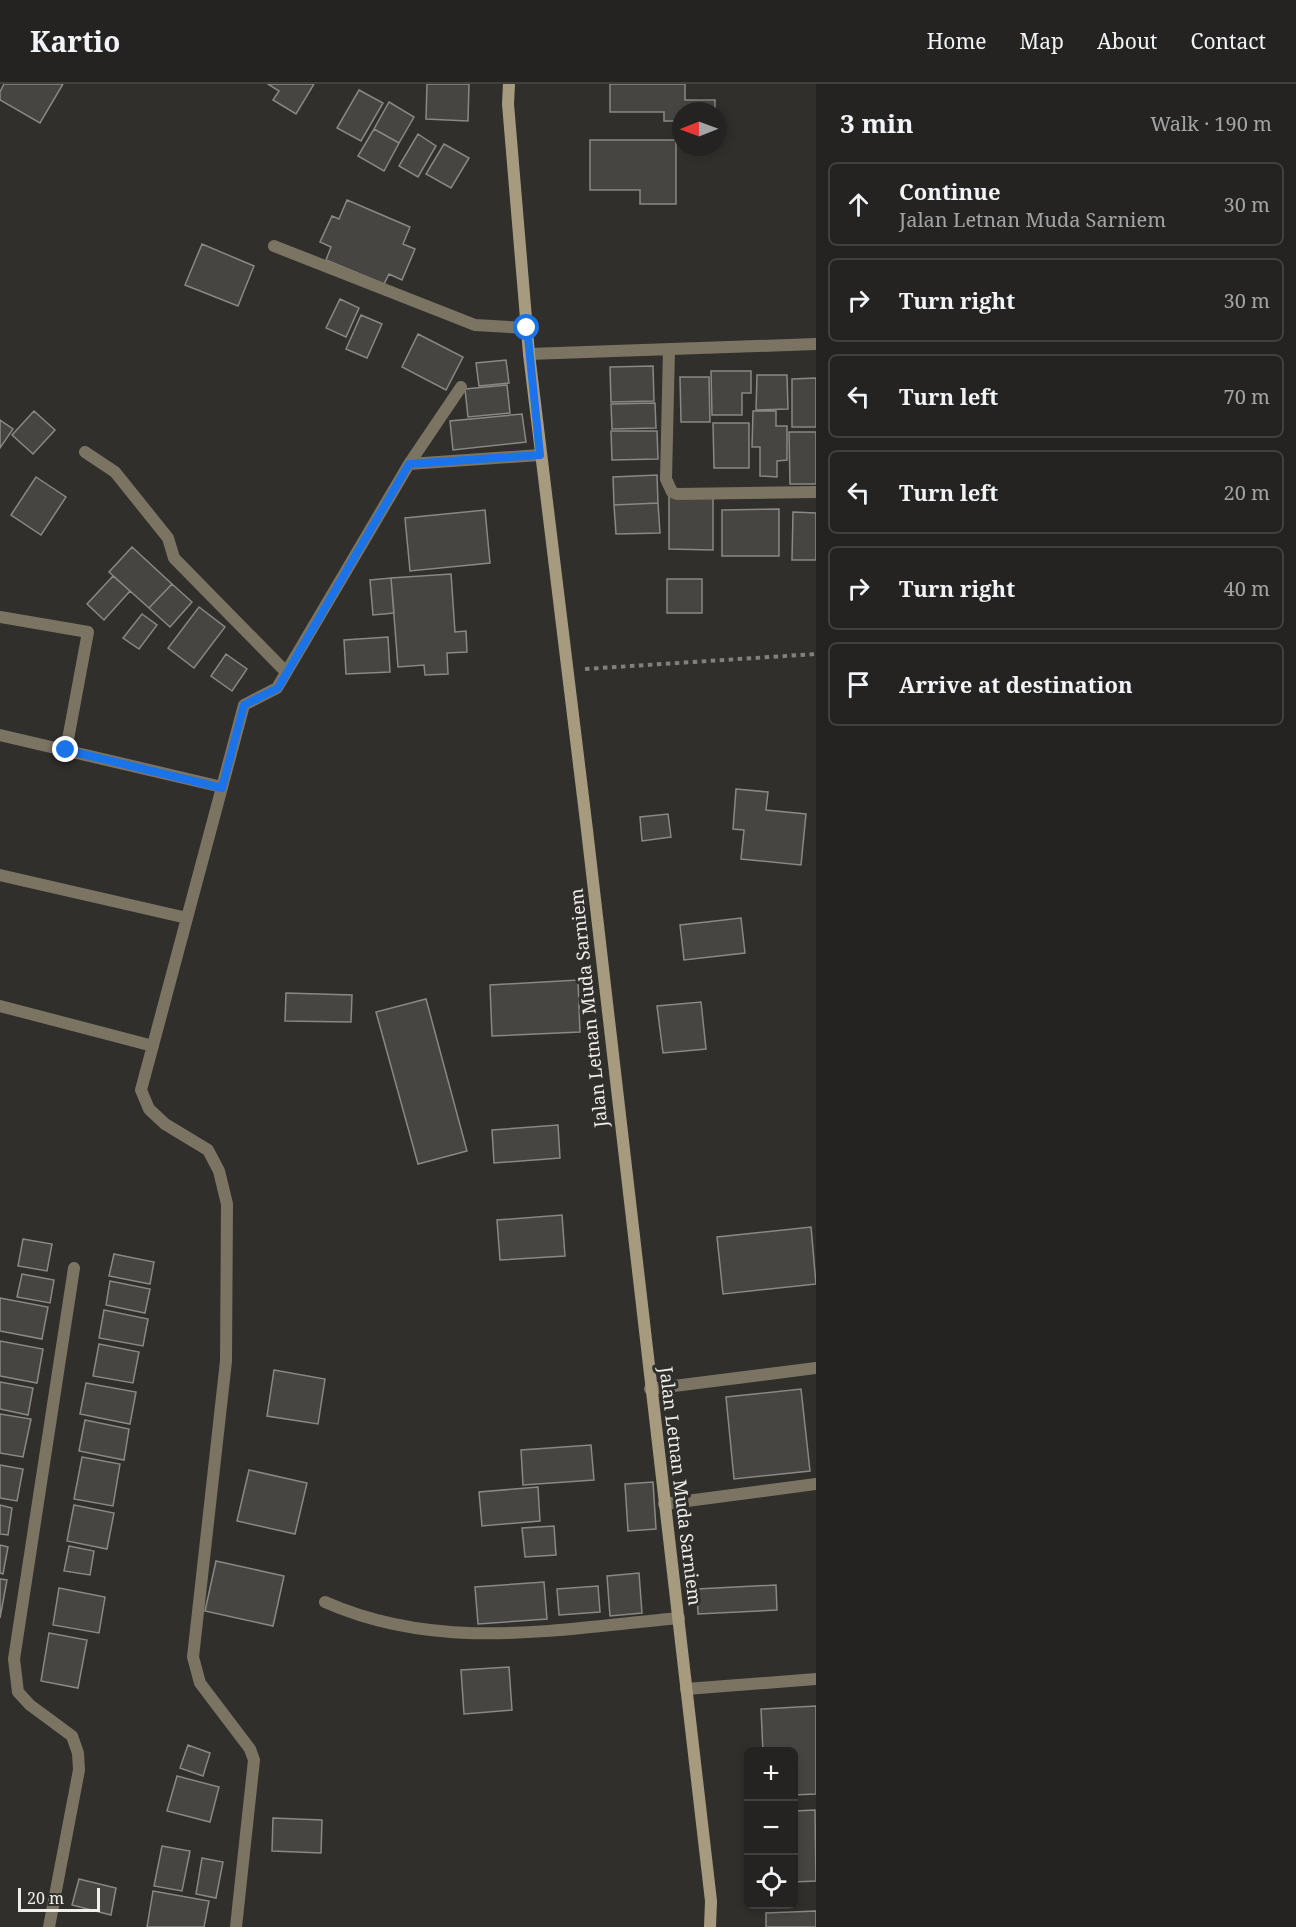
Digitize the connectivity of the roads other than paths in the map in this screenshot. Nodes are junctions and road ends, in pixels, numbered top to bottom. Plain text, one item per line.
1 (509, 84) edge
2 (274, 246) dead end
3 (527, 328) junction
4 (816, 344) edge
5 (669, 349) junction
6 (529, 354) junction
7 (461, 387) dead end
8 (85, 452) dead end
9 (540, 455) junction
10 (409, 464) junction
11 (816, 492) edge
12 (0, 617) edge
13 (286, 672) junction
14 (0, 735) edge
15 (66, 750) junction
16 (222, 788) junction
17 (0, 875) edge
18 (187, 918) junction
19 (0, 1006) edge
20 (153, 1046) junction
21 (74, 1268) dead end
22 (816, 1368) edge
23 (651, 1389) junction
24 (816, 1484) edge
25 (664, 1504) junction
26 (325, 1602) dead end
27 (679, 1618) junction
28 (816, 1679) edge
29 (686, 1689) junction
30 (49, 1927) edge
31 (236, 1927) edge
32 (710, 1927) edge

1 - 3 main road, Jalan Letnan Muda Sarniem
2 - 3 street
3 - 6 main road, Jalan Letnan Muda Sarniem
4 - 5 street
5 - 6 street
5 - 11 street
6 - 9 main road, Jalan Letnan Muda Sarniem
7 - 10 street
8 - 13 street
9 - 10 street
9 - 23 main road, Jalan Letnan Muda Sarniem
10 - 13 street
12 - 15 street
13 - 16 street
14 - 15 street
15 - 16 street
16 - 18 street
17 - 18 street
18 - 20 street
19 - 20 street
20 - 31 street
21 - 30 street
22 - 23 street
23 - 25 main road, Jalan Letnan Muda Sarniem
24 - 25 street
25 - 27 main road, Jalan Letnan Muda Sarniem
26 - 27 street
27 - 29 main road, Jalan Letnan Muda Sarniem
28 - 29 street
29 - 32 main road, Jalan Letnan Muda Sarniem

